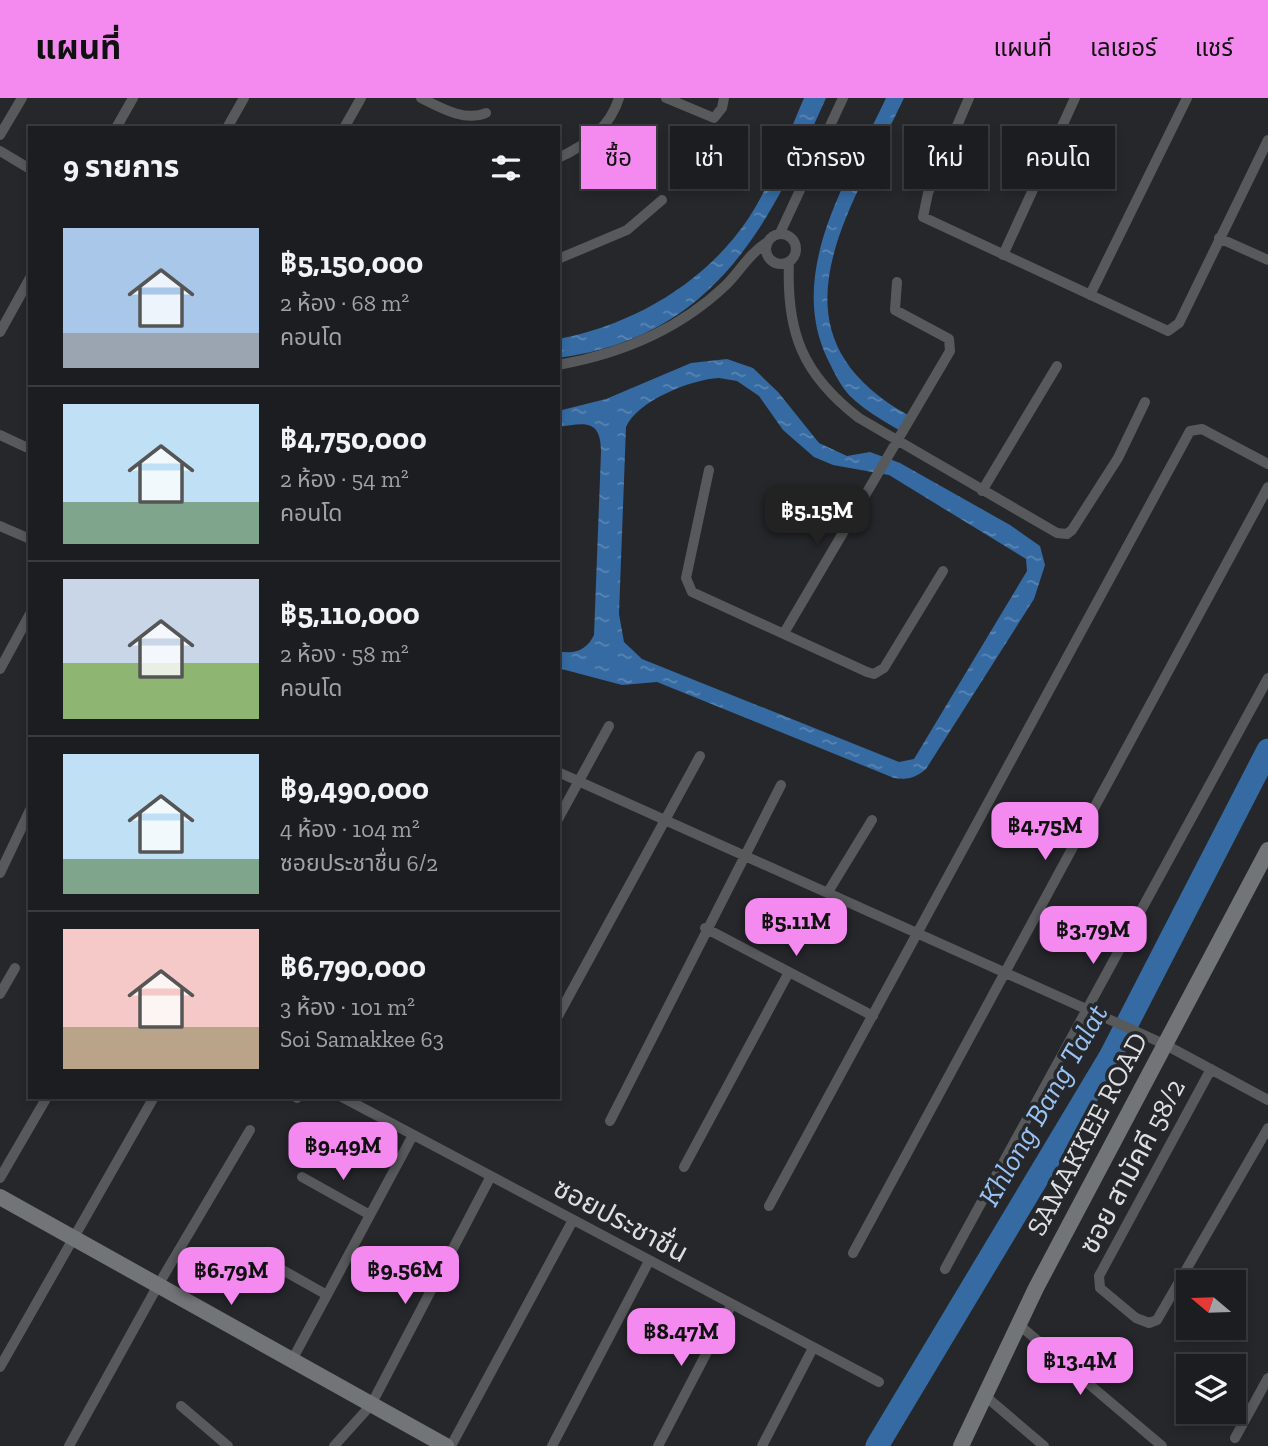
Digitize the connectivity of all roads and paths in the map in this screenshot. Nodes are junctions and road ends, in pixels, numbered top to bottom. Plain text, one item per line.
1 (22, 98) edge
2 (134, 98) edge
3 (244, 98) edge
4 (361, 98) edge
5 (421, 98) edge
6 (619, 98) edge
7 (666, 98) edge
8 (724, 98) edge
9 (843, 98) edge
10 (969, 98) edge
11 (1075, 98) edge
12 (1186, 98) edge
13 (486, 113) dead end
14 (117, 126) edge
15 (228, 126) edge
16 (345, 126) edge
17 (0, 135) edge
18 (1268, 140) edge
19 (0, 151) edge
20 (560, 157) edge
21 (28, 168) edge
22 (662, 200) dead end
23 (780, 233) junction
24 (1219, 238) junction
25 (766, 243) junction
26 (1003, 255) junction
27 (560, 259) edge
28 (1268, 260) edge
29 (789, 262) junction
30 (28, 282) edge
31 (897, 282) dead end
32 (1090, 295) junction
33 (0, 332) edge
34 (560, 365) edge
35 (1057, 366) dead end
36 (1145, 402) dead end
37 (0, 435) edge
38 (897, 440) junction
39 (28, 448) edge
40 (1268, 464) edge
41 (709, 470) dead end
42 (1268, 487) edge
43 (982, 491) junction
44 (0, 526) edge
45 (28, 538) edge
46 (943, 571) dead end
47 (28, 618) edge
48 (784, 633) junction
49 (0, 669) edge
50 (1268, 678) edge
51 (609, 726) dead end
52 (701, 756) dead end
53 (560, 773) edge
54 (579, 781) junction
55 (781, 785) dead end
56 (28, 814) edge
57 (560, 815) edge
58 (666, 820) junction
59 (872, 820) dead end
60 (1268, 850) edge
61 (744, 856) junction
62 (0, 873) edge
63 (828, 891) junction
64 (705, 928) junction
65 (915, 932) junction
66 (15, 968) dead end
67 (1003, 971) junction
68 (789, 972) junction
69 (0, 994) edge
70 (1087, 1010) junction
71 (560, 1012) edge
72 (873, 1016) junction
73 (1164, 1044) junction
74 (1211, 1069) junction
75 (46, 1099) edge
76 (153, 1099) edge
77 (346, 1099) edge
78 (1268, 1100) edge
79 (610, 1121) dead end
80 (1268, 1128) edge
81 (250, 1130) dead end
82 (412, 1135) junction
83 (684, 1167) dead end
84 (491, 1176) junction
85 (302, 1177) dead end
86 (0, 1178) edge
87 (0, 1197) edge
88 (769, 1206) dead end
89 (370, 1215) junction
90 (573, 1220) junction
91 (72, 1237) junction
92 (853, 1253) dead end
93 (649, 1261) junction
94 (270, 1263) dead end
95 (945, 1269) dead end
96 (157, 1287) junction
97 (327, 1295) junction
98 (732, 1304) junction
99 (1018, 1324) junction
100 (813, 1348) junction
101 (291, 1362) junction
102 (0, 1367) edge
103 (1268, 1378) edge
104 (879, 1382) dead end
105 (984, 1395) junction
106 (371, 1405) junction
107 (181, 1406) dead end
108 (1234, 1438) dead end
109 (69, 1446) edge
110 (228, 1446) edge
111 (334, 1446) edge
112 (448, 1446) edge
113 (552, 1446) edge
114 (658, 1446) edge
115 (762, 1446) edge
116 (961, 1446) edge
117 (1044, 1446) edge
118 (1162, 1446) edge

1 - 17 street
2 - 14 street
3 - 15 street
4 - 16 street
5 - 13 street
6 - 20 street
7 - 8 street
9 - 23 street
10 - 26 street
11 - 26 street
12 - 32 street
18 - 24 street
19 - 21 street
22 - 27 street
23 - 25 street
23 - 29 street
24 - 28 street
24 - 32 street
25 - 29 street
25 - 34 street
26 - 32 street
29 - 38 street
30 - 33 street
31 - 38 street
35 - 43 street
36 - 43 street
37 - 39 street
38 - 43 street
38 - 48 street
40 - 65 street
41 - 48 street
42 - 67 street
44 - 45 street
46 - 48 street
47 - 49 street
50 - 70 street
51 - 54 street
52 - 58 street
53 - 54 street
54 - 57 street
54 - 58 street
55 - 61 street
56 - 62 street
58 - 61 street
58 - 71 street
59 - 63 street
60 - 73 main road, SAMAKKEE ROAD
61 - 63 street
61 - 64 street
63 - 65 street
64 - 68 street
64 - 79 street
65 - 67 street
65 - 72 street
66 - 69 street
67 - 70 street
67 - 92 street
68 - 72 street
68 - 83 street
70 - 73 street
70 - 95 street
72 - 88 street
73 - 74 street
73 - 99 main road, SAMAKKEE ROAD
74 - 78 street
74 - 80 street, ซอย สามัคคี 58/2
75 - 86 street
76 - 91 street
77 - 82 street, ซอยประชาชื่น
81 - 96 street
82 - 84 street, ซอยประชาชื่น
82 - 89 street
84 - 90 street, ซอยประชาชื่น
84 - 106 street
85 - 89 street
87 - 91 main road
89 - 97 street
90 - 93 street, ซอยประชาชื่น
90 - 112 street
91 - 96 main road
91 - 102 street
93 - 98 street, ซอยประชาชื่น
93 - 113 street
94 - 97 street
96 - 101 main road
96 - 109 street
97 - 101 street
98 - 100 street, ซอยประชาชื่น
98 - 114 street
99 - 105 main road, SAMAKKEE ROAD
99 - 118 street
100 - 104 street, ซอยประชาชื่น
100 - 115 street
101 - 106 main road
103 - 108 street
105 - 116 main road, SAMAKKEE ROAD
105 - 117 street
106 - 111 street
106 - 112 main road
107 - 110 street

